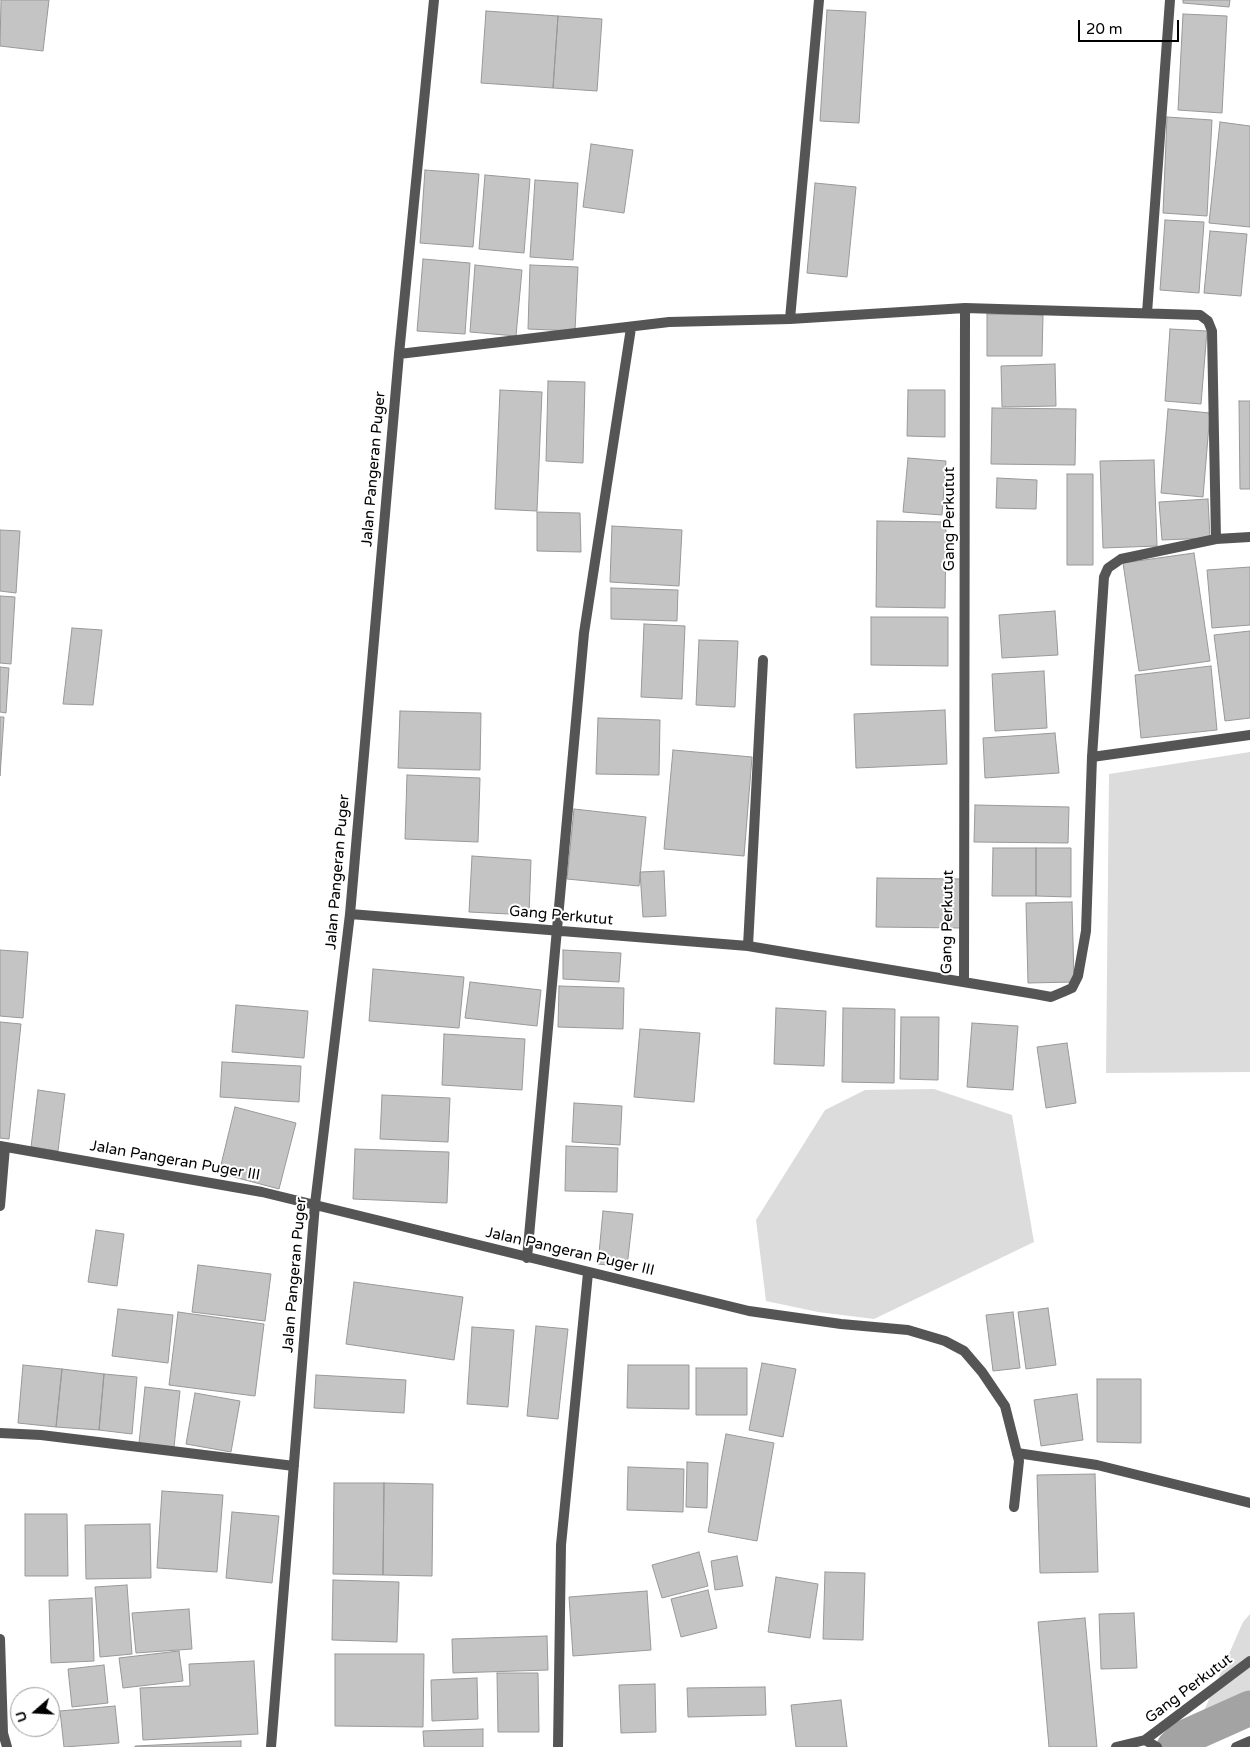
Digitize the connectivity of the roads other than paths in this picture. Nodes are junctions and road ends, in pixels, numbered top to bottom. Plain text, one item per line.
1 (434, 0) edge
2 (819, 0) edge
3 (1170, 0) edge
4 (965, 308) junction
5 (1147, 313) junction
6 (790, 319) junction
7 (631, 328) junction
8 (399, 354) junction
9 (1250, 537) edge
10 (1216, 539) junction
11 (763, 660) dead end
12 (1250, 735) edge
13 (1092, 757) junction
14 (350, 914) junction
15 (557, 931) junction
16 (748, 946) junction
17 (964, 982) junction
18 (2, 1147) edge
19 (315, 1204) junction
20 (0, 1206) edge
21 (527, 1258) junction
22 (588, 1273) junction
23 (0, 1432) edge
24 (1017, 1453) junction
25 (294, 1466) junction
26 (1250, 1503) edge
27 (1014, 1507) dead end
28 (0, 1638) edge
29 (1250, 1661) edge
30 (2, 1733) edge
31 (1145, 1740) junction
32 (1250, 1741) edge
33 (7, 1747) edge
34 (270, 1747) edge
35 (558, 1747) edge
36 (1116, 1747) edge
37 (1156, 1747) edge
38 (1236, 1747) edge

1 - 8 street, Jalan Pangeran Puger
2 - 6 street
3 - 5 street
4 - 5 street
4 - 6 street
4 - 17 street, Gang Perkutut
5 - 10 street
6 - 7 street
7 - 8 street
7 - 15 street
8 - 14 street, Jalan Pangeran Puger
9 - 10 street
10 - 13 street
11 - 16 street
12 - 13 street
13 - 17 street
14 - 15 street, Gang Perkutut
14 - 19 street, Jalan Pangeran Puger
15 - 16 street, Gang Perkutut
15 - 21 street
16 - 17 street, Gang Perkutut
18 - 19 street, Jalan Pangeran Puger III
18 - 20 street
19 - 21 street, Jalan Pangeran Puger III
19 - 25 street, Jalan Pangeran Puger
21 - 22 street, Jalan Pangeran Puger III
22 - 24 street, Jalan Pangeran Puger III
22 - 35 street
23 - 25 street
24 - 26 street
24 - 27 street, Jalan Pangeran Puger III
25 - 34 street, Jalan Pangeran Puger
28 - 30 street
29 - 31 street, Gang Perkutut
30 - 33 street
31 - 36 street
31 - 37 street
32 - 38 street

